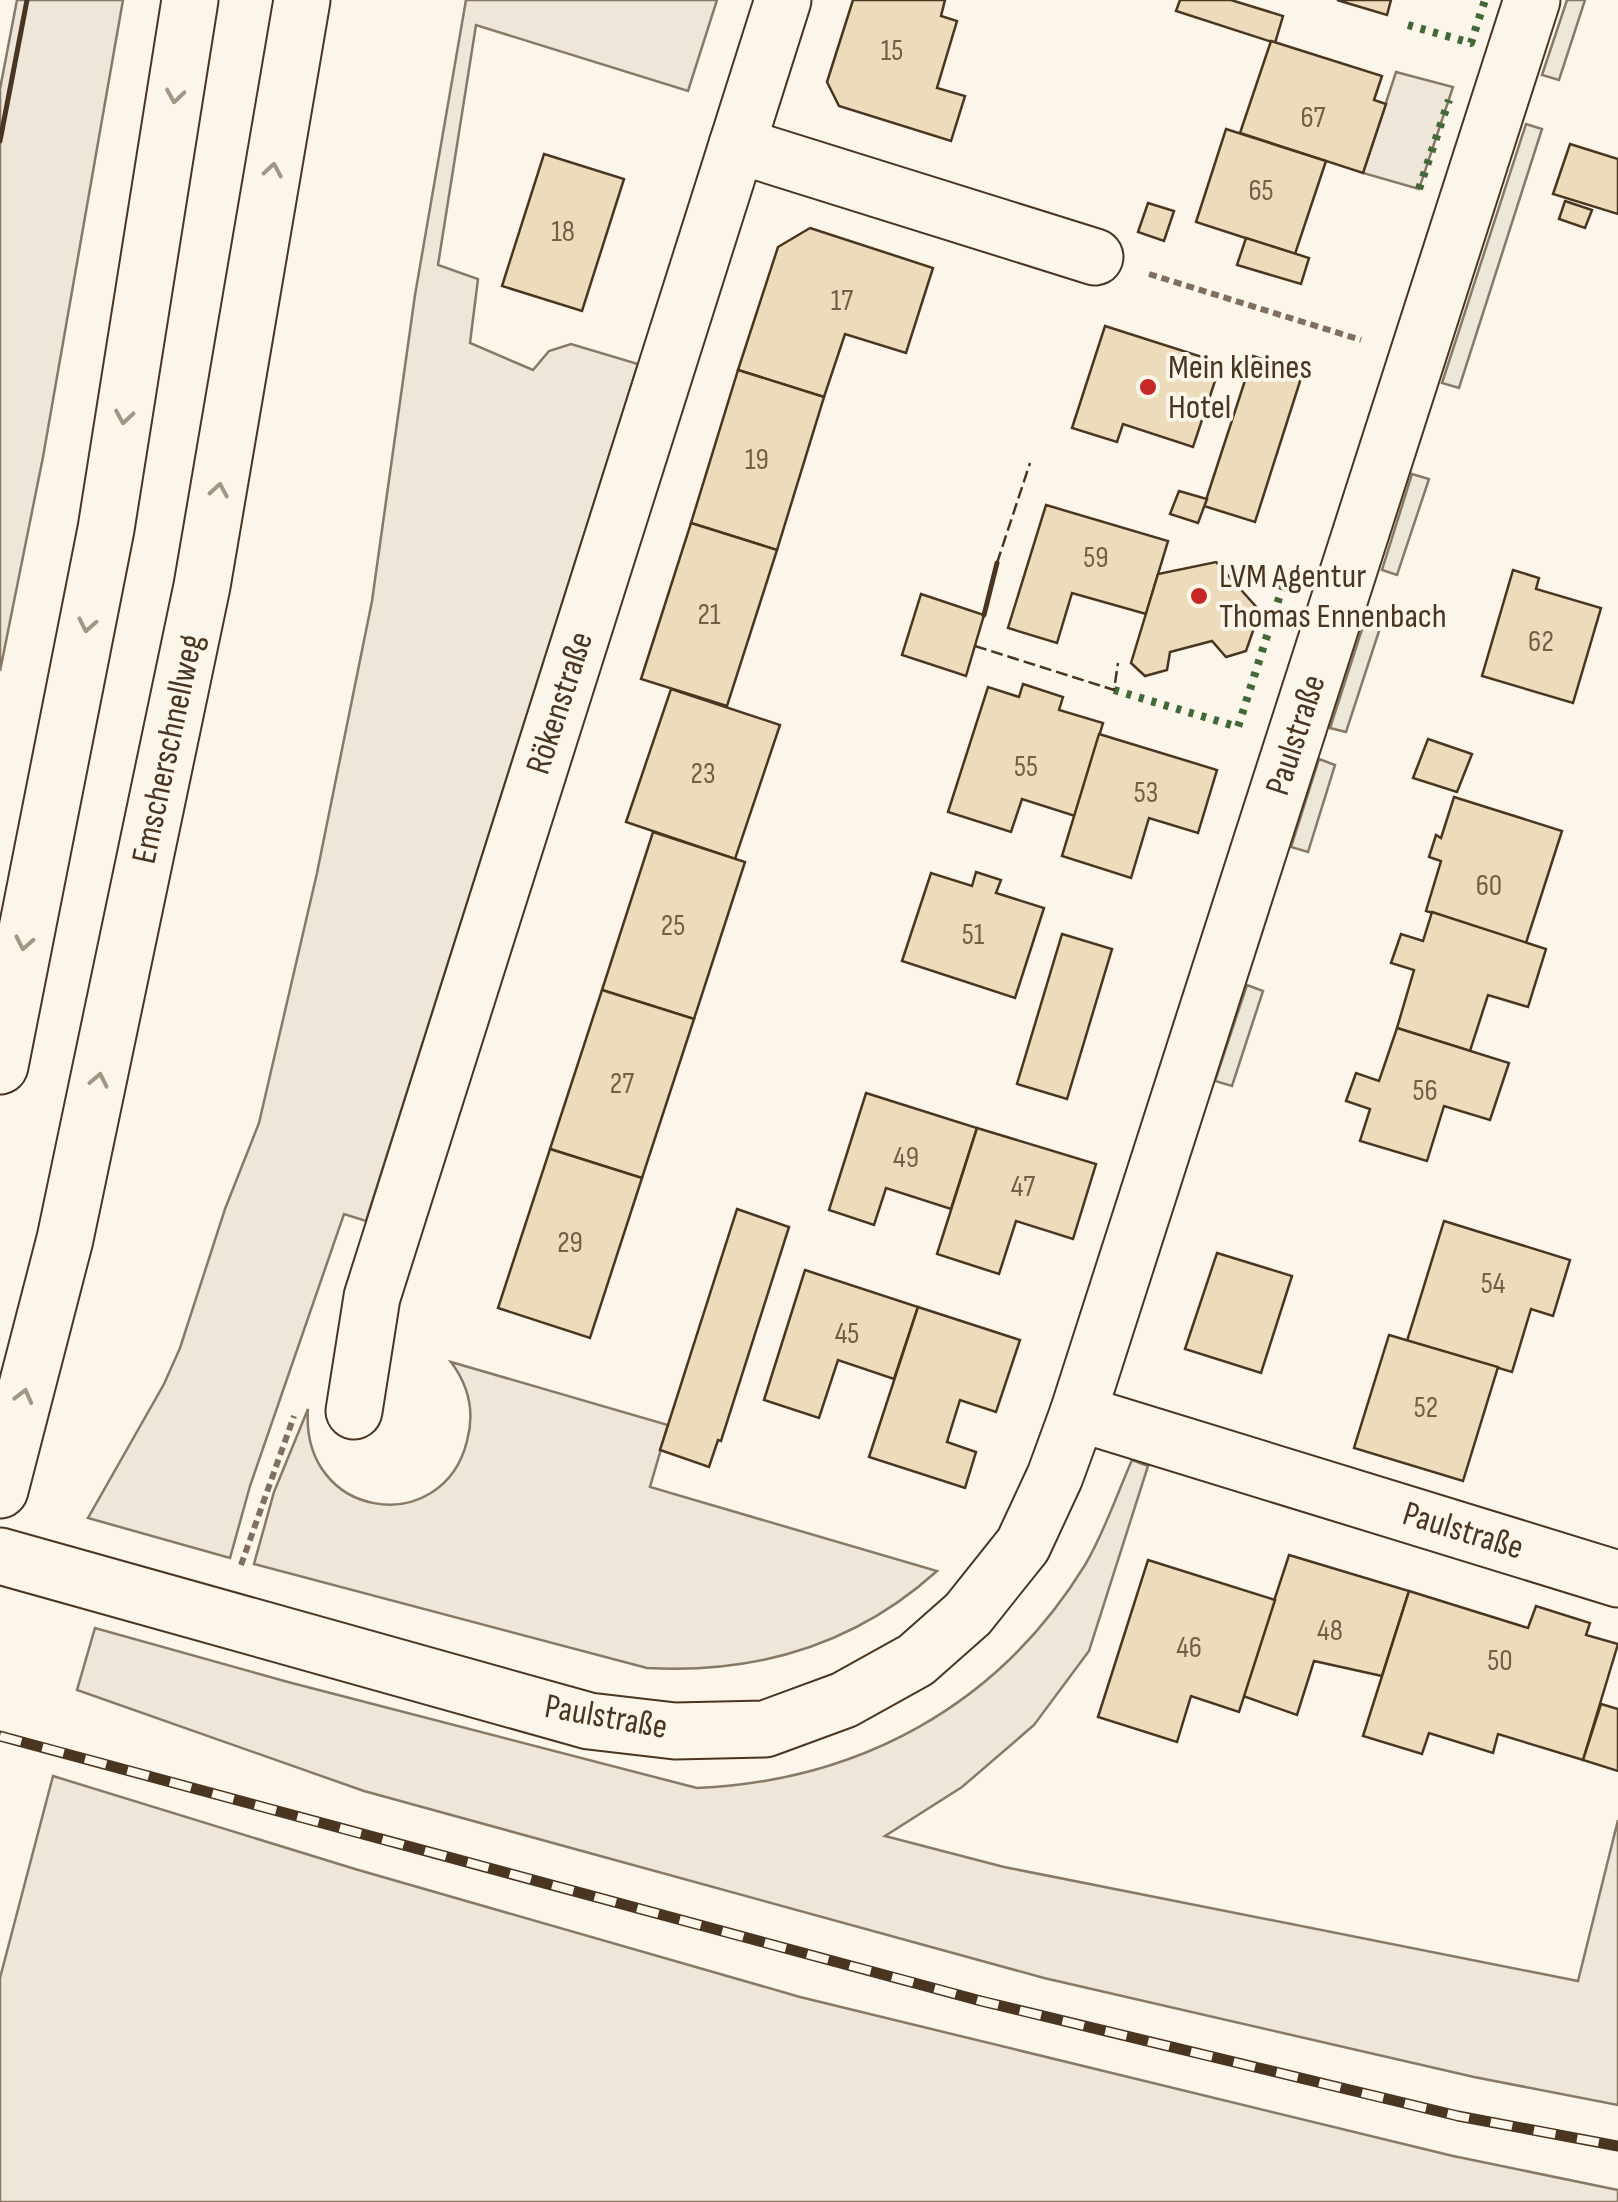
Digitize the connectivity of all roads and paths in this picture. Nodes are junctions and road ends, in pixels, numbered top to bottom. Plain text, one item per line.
1 (190, 0) edge
2 (302, 0) edge
3 (783, 0) edge
4 (1532, 0) edge
5 (737, 144) junction
6 (1095, 257) joint
7 (1416, 358) junction
8 (0, 1066) edge
9 (354, 1411) dead end
10 (1078, 1413) junction
11 (268, 1489) dead end
12 (0, 1490) edge
13 (246, 1550) dead end
14 (0, 1556) edge
15 (1618, 1579) edge

1 -> 8 main road
12 -> 2 main road, Emscherschnellweg
3 - 5 main road, Rökenstraße
4 - 7 main road, Paulstraße
5 - 6 main road
5 - 9 main road, Rökenstraße
6 - 7 path
7 - 10 main road, Paulstraße
10 - 14 main road, Paulstraße
10 - 15 main road, Paulstraße
11 - 13 path

